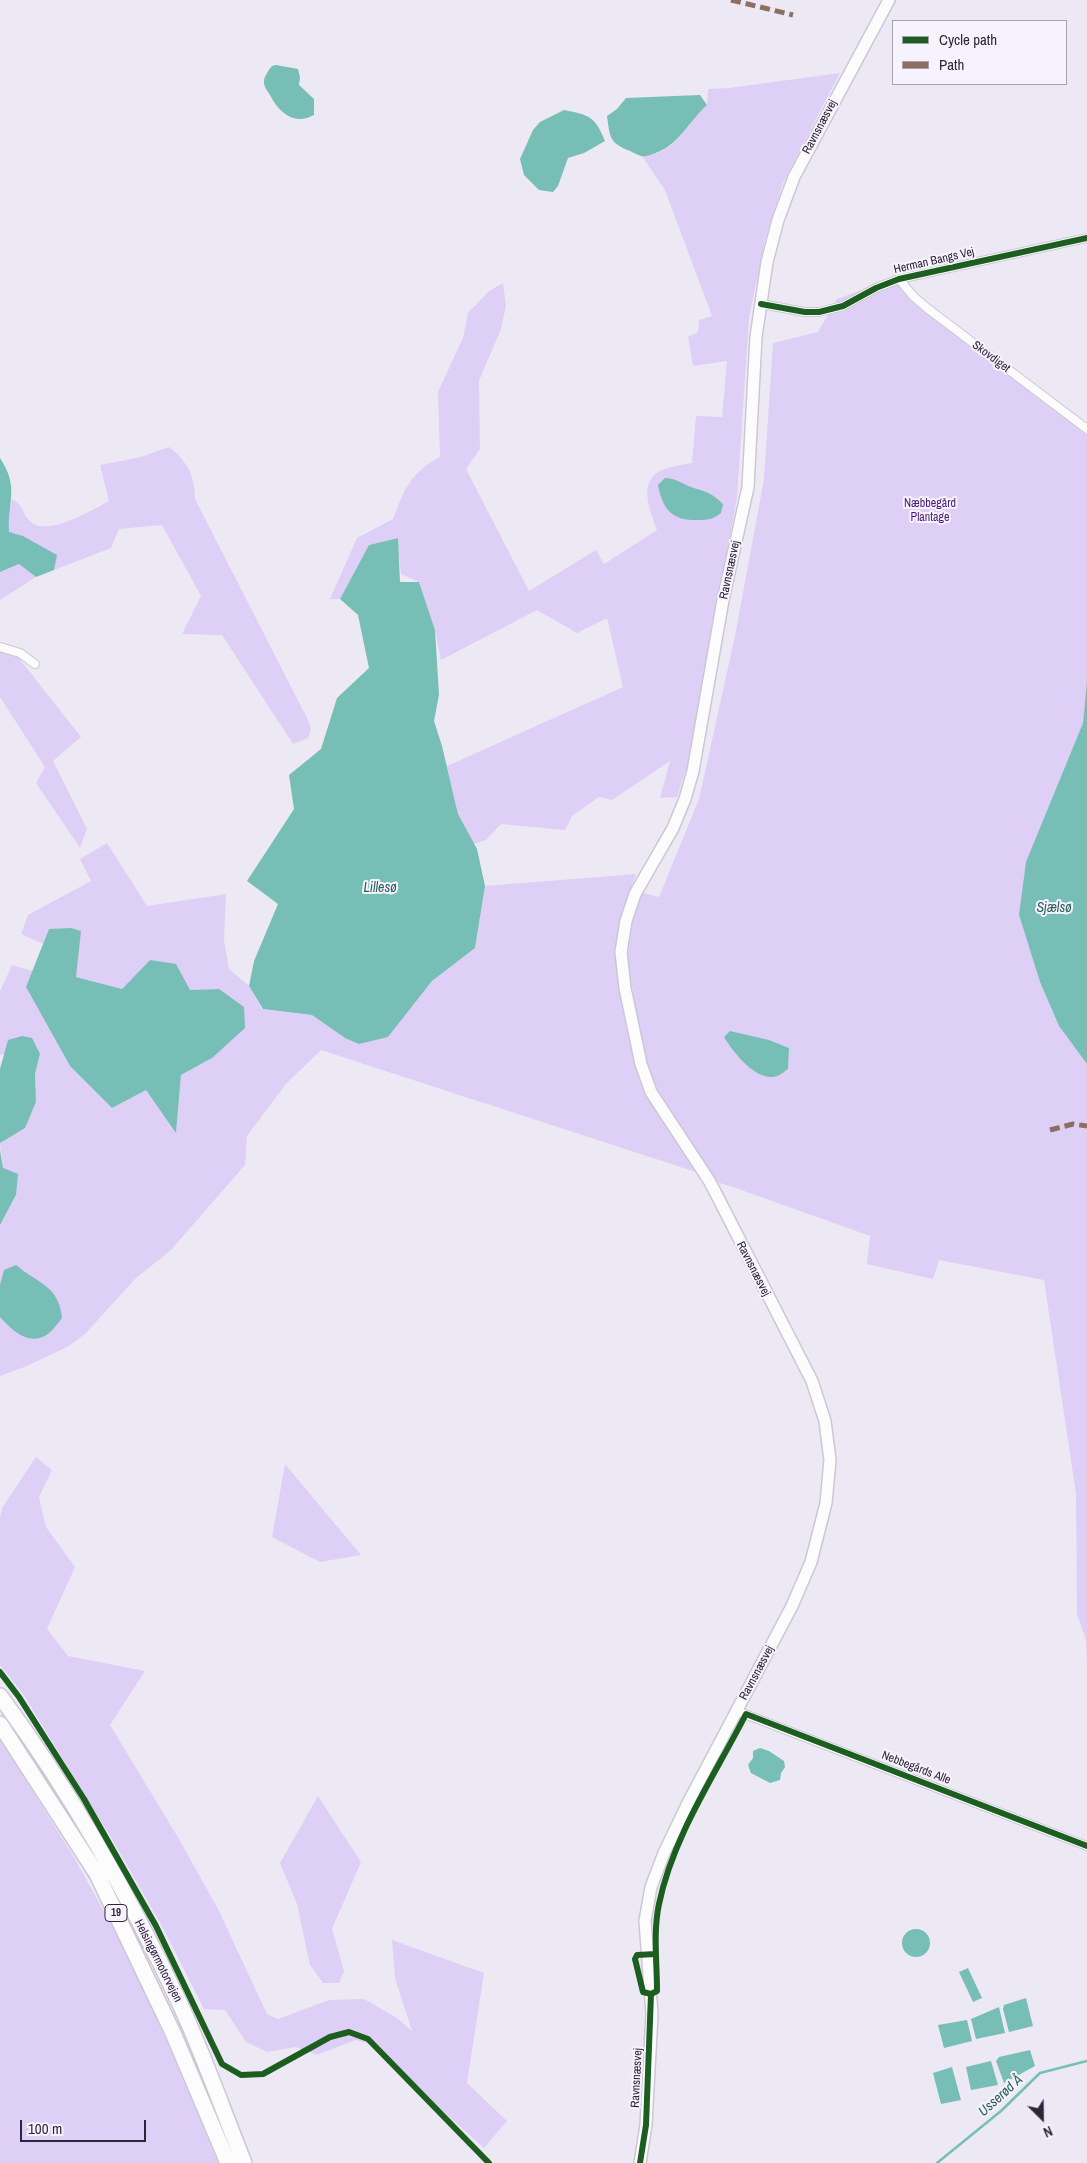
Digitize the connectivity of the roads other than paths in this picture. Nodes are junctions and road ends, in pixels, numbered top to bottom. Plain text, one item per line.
1 (889, 0) edge
2 (1087, 238) edge
3 (899, 279) junction
4 (761, 304) junction
5 (1087, 430) edge
6 (0, 647) edge
7 (35, 664) dead end
8 (0, 1696) edge
9 (737, 1711) junction
10 (0, 1724) edge
11 (1087, 1846) edge
12 (228, 2163) edge
13 (244, 2163) edge
14 (640, 2163) edge

1 - 4 main road, Ravnsnæsvej
2 - 3 street, Herman Bangs Vej
3 - 4 street, Herman Bangs Vej
3 - 5 street, Skovdiget
4 - 9 main road, Ravnsnæsvej
6 - 7 street
8 - 13 highway, Helsingørmotorvejen / 19
9 - 11 street, Nebbegårds Alle
9 - 14 main road, Ravnsnæsvej
10 - 12 highway, Helsingørmotorvejen / 19

